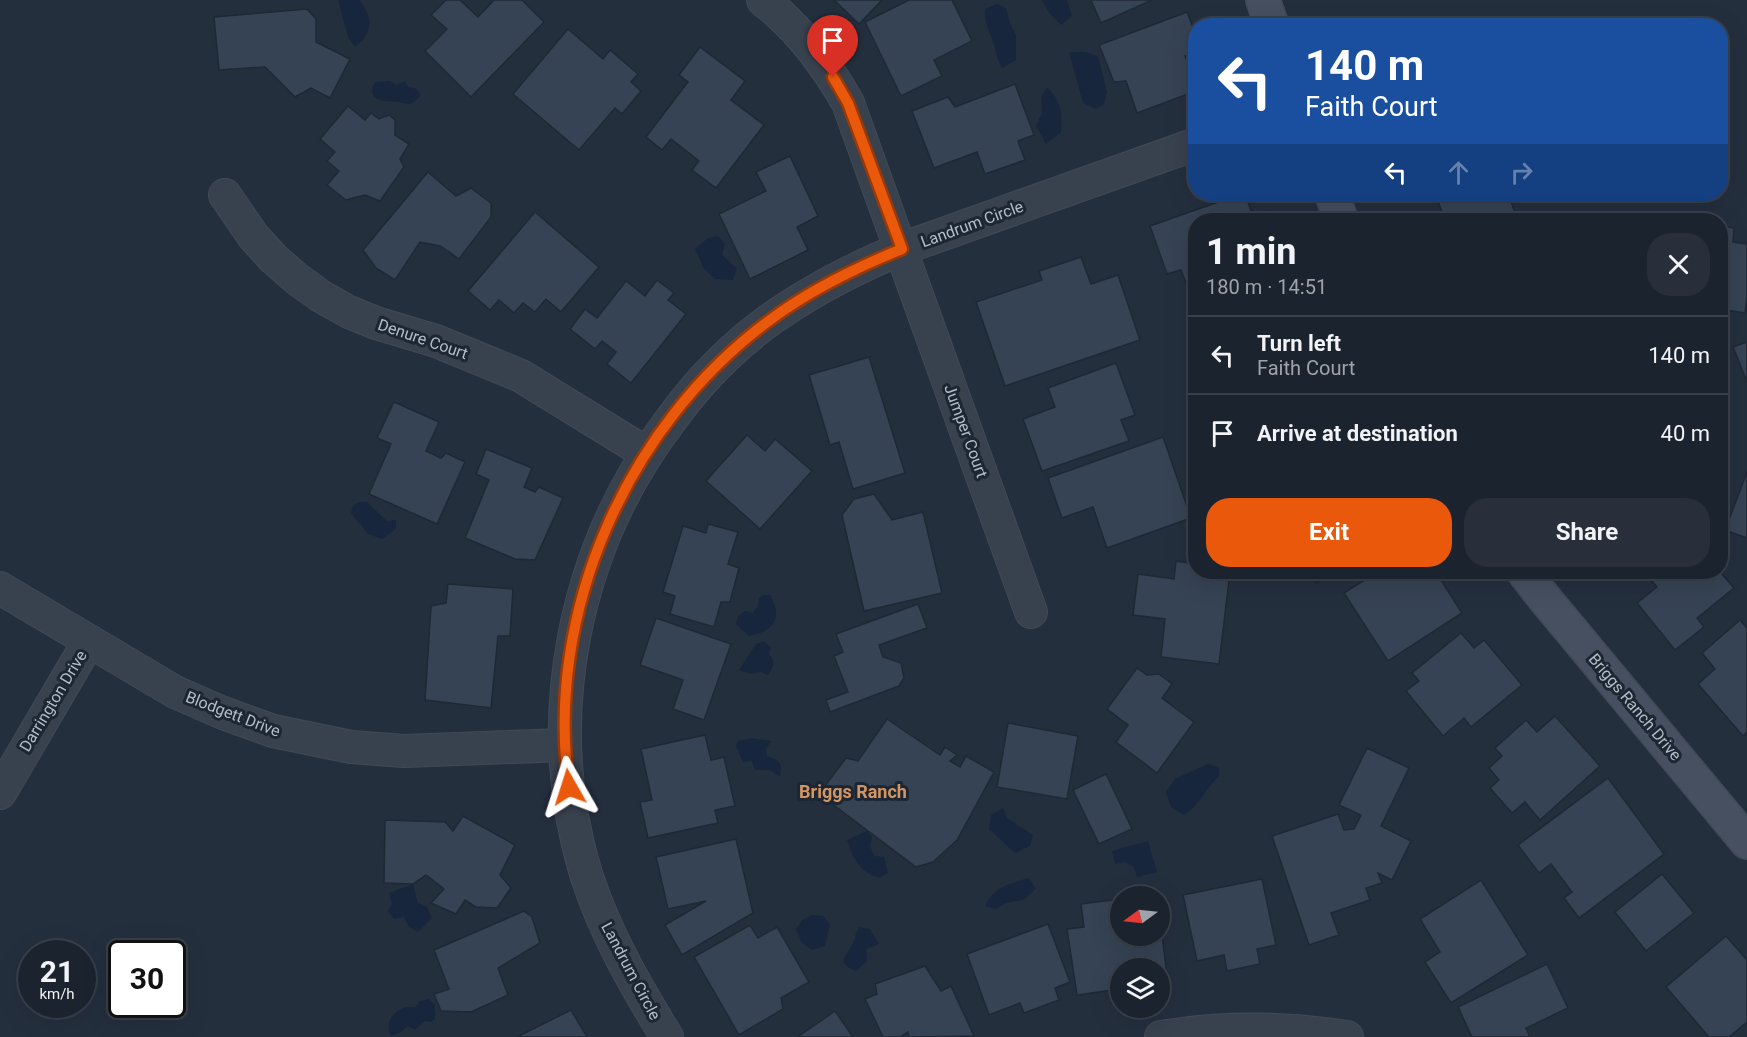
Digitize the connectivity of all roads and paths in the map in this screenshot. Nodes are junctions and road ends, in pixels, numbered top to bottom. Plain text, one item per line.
1 (763, 0) edge
2 (1263, 0) edge
3 (1269, 18) edge
4 (1188, 147) edge
5 (225, 195) dead end
6 (902, 249) junction
7 (646, 453) junction
8 (1529, 579) edge
9 (0, 588) edge
10 (1031, 612) dead end
11 (89, 641) junction
12 (565, 745) junction
13 (0, 793) edge
14 (1747, 842) edge
15 (667, 1037) edge
16 (1161, 1037) edge
17 (1347, 1037) edge

1 - 6 street, Jumper Court
2 - 3 street
4 - 6 street, Landrum Circle
5 - 7 street, Denure Court
6 - 7 street, Landrum Circle
6 - 10 street, Jumper Court
7 - 12 street, Landrum Circle
8 - 14 street, Briggs Ranch Drive
9 - 11 street, Blodgett Drive
11 - 12 street, Blodgett Drive
11 - 13 street, Darrington Drive
12 - 15 street, Landrum Circle
16 - 17 street

